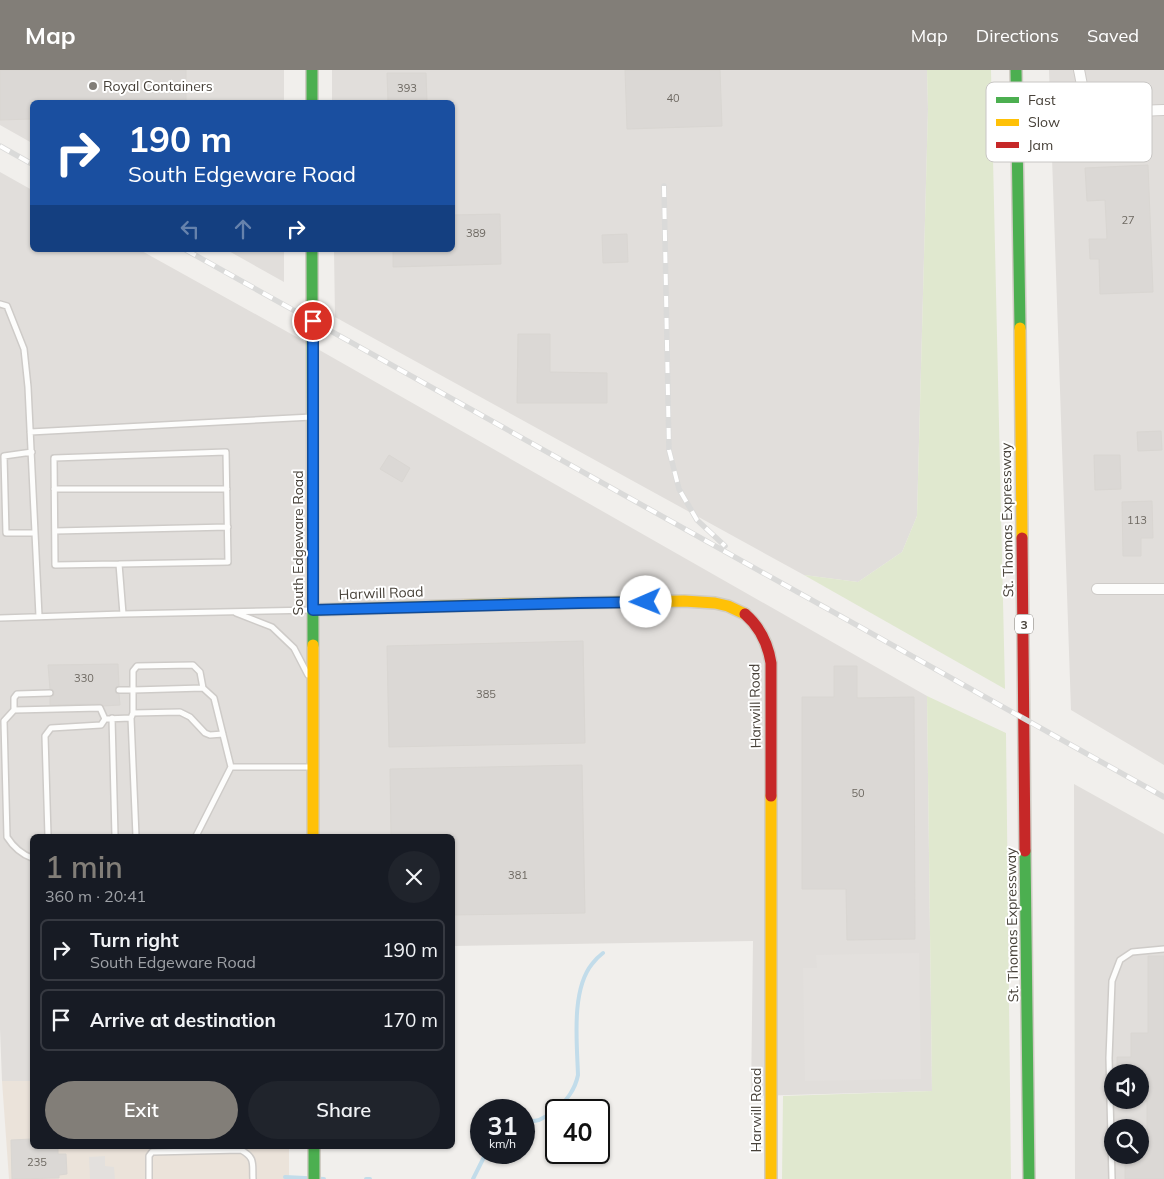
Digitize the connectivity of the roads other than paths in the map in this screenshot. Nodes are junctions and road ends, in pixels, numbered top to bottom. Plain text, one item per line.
1 (312, 70) edge
2 (312, 100) edge
3 (1018, 162) edge
4 (312, 252) edge
5 (0, 304) edge
6 (313, 416) junction
7 (30, 432) junction
8 (32, 452) junction
9 (54, 489) junction
10 (227, 489) junction
11 (228, 527) junction
12 (55, 531) junction
13 (35, 533) junction
14 (119, 564) junction
15 (1097, 589) dead end
16 (1164, 589) edge
17 (313, 610) junction
18 (233, 612) junction
19 (123, 614) junction
20 (39, 616) junction
21 (0, 618) edge
22 (313, 684) junction
23 (203, 688) junction
24 (119, 690) dead end
25 (133, 690) junction
26 (50, 693) dead end
27 (14, 710) junction
28 (132, 716) junction
29 (112, 718) junction
30 (106, 719) junction
31 (223, 734) junction
32 (231, 767) junction
33 (313, 767) junction
34 (48, 834) edge
35 (115, 834) edge
36 (136, 834) edge
37 (197, 834) edge
38 (313, 834) edge
39 (30, 857) edge
40 (1164, 950) edge
41 (314, 1149) edge
42 (149, 1179) edge
43 (253, 1179) edge
44 (314, 1179) edge
45 (771, 1179) edge
46 (1029, 1179) edge
47 (1112, 1179) edge

1 - 2 main road
3 - 46 main road, St. Thomas Expressway / 3
4 - 6 main road, South Edgeware Road
5 - 7 lane
6 - 7 lane
6 - 17 main road, South Edgeware Road
7 - 8 lane
8 - 13 lane
8 - 13 lane
9 - 10 lane
9 - 10 lane
9 - 12 lane
10 - 11 lane
11 - 12 lane
11 - 14 lane
12 - 14 lane
13 - 20 lane
14 - 19 lane
15 - 16 street
17 - 18 lane
17 - 22 main road, South Edgeware Road
17 - 45 main road, Harwill Road
18 - 19 lane
18 - 22 lane
19 - 20 lane
20 - 21 lane
22 - 33 main road, South Edgeware Road
23 - 25 lane
23 - 25 lane
23 - 31 lane
24 - 25 lane
25 - 28 lane
26 - 27 lane
27 - 30 lane
27 - 39 lane
28 - 29 lane
28 - 31 lane
28 - 36 lane
29 - 30 lane
29 - 35 lane
30 - 34 lane
31 - 32 lane
32 - 33 lane
32 - 37 lane
33 - 38 main road, South Edgeware Road
40 - 47 lane
41 - 44 main road
42 - 43 lane

